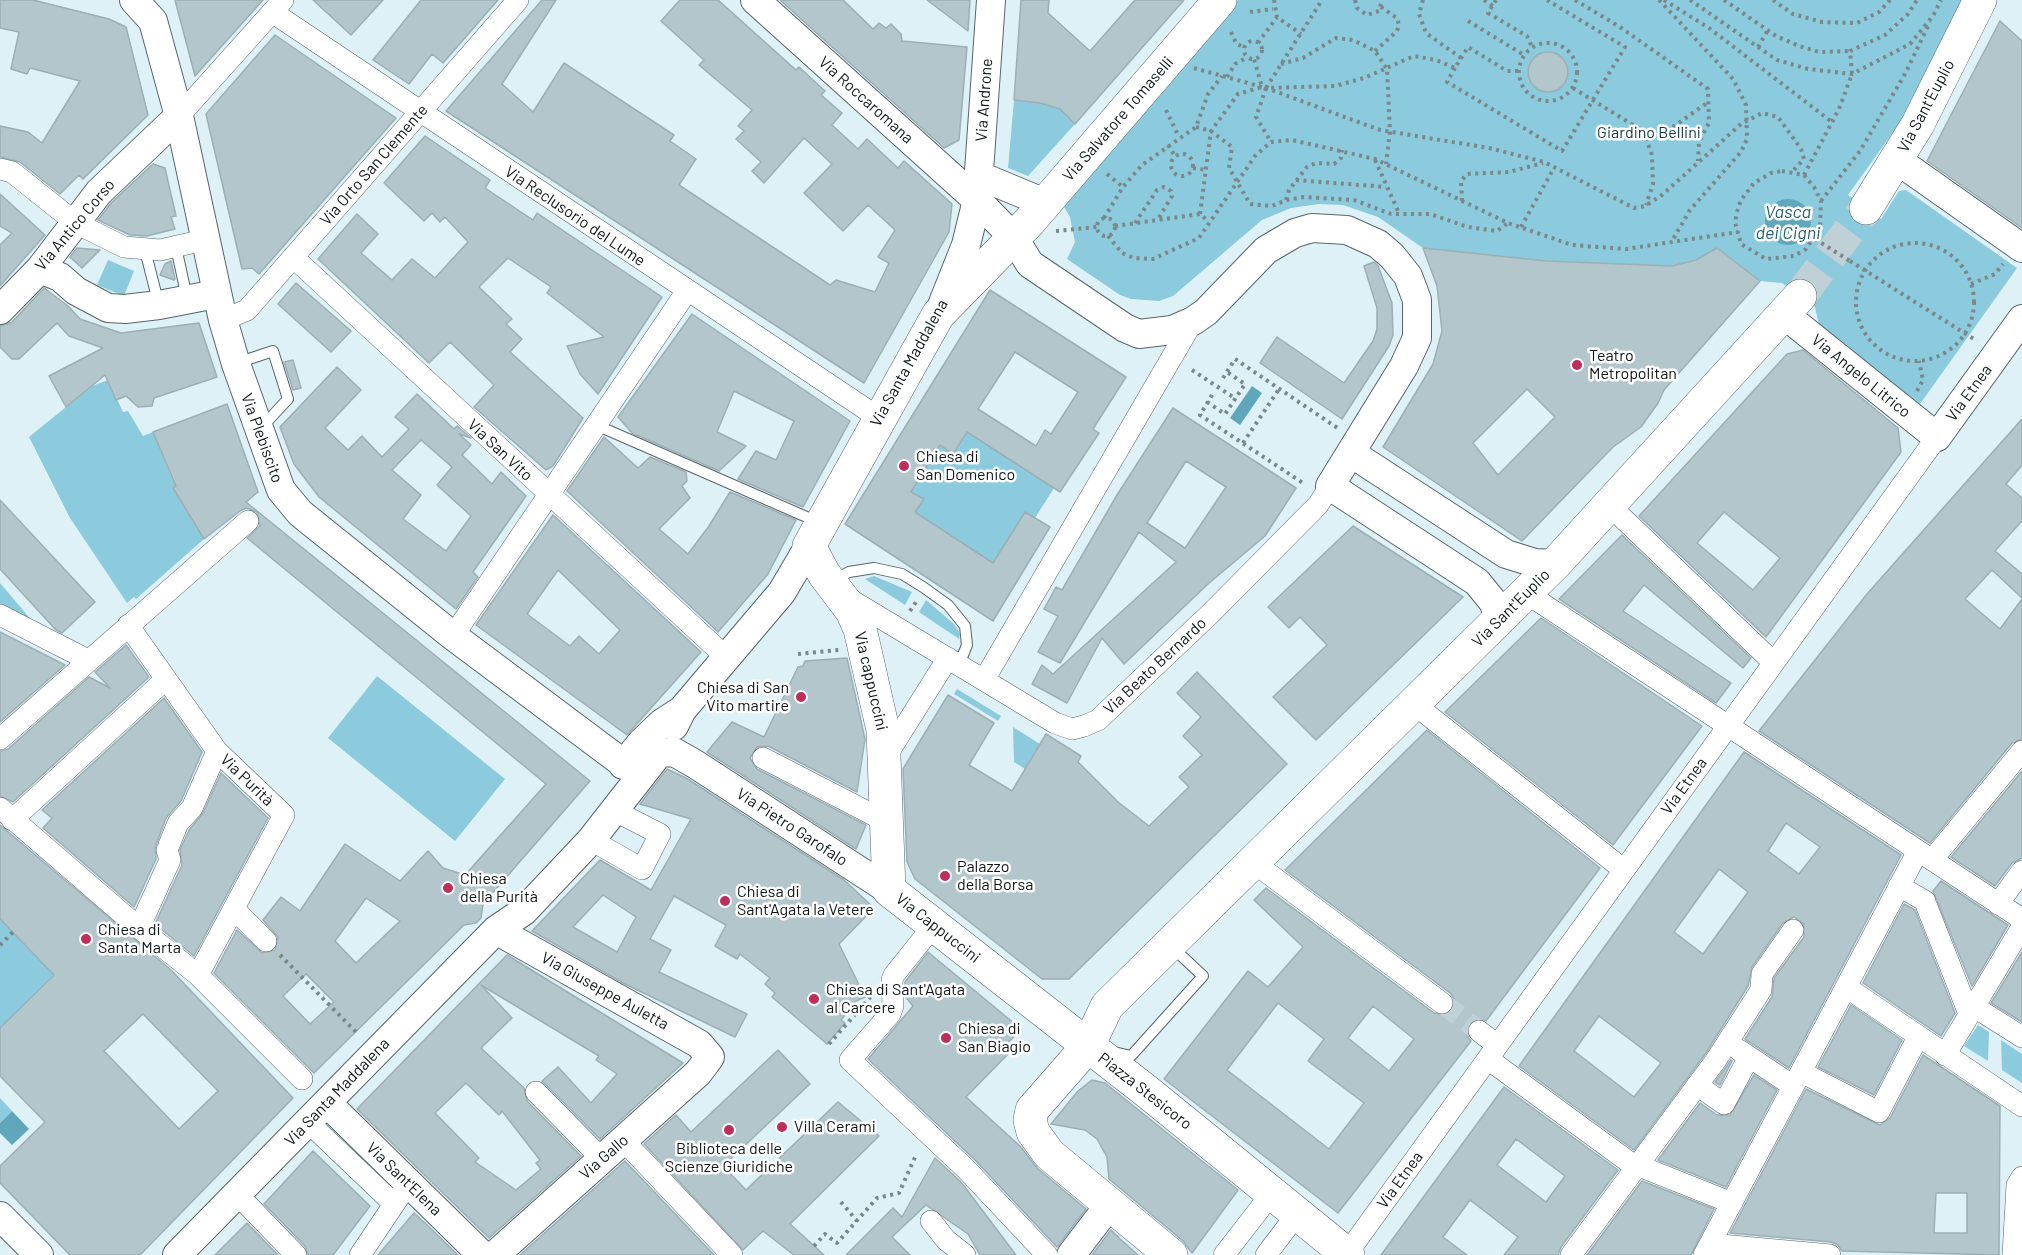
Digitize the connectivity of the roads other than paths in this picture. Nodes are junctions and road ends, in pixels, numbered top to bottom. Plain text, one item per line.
1 (134, 0) edge
2 (516, 0) edge
3 (991, 0) edge
4 (1980, 0) edge
5 (759, 1) edge
6 (278, 6) edge
7 (1235, 6) edge
8 (420, 112) junction
9 (178, 116) junction
10 (1897, 160) junction
11 (0, 169) edge
12 (978, 188) junction
13 (1866, 208) tunnel mouth
14 (1049, 217) junction
15 (76, 223) junction
16 (204, 240) junction
17 (2020, 246) edge
18 (176, 247) junction
19 (145, 250) junction
20 (1015, 252) junction
21 (292, 257) junction
22 (40, 269) junction
23 (687, 291) junction
24 (188, 301) junction
25 (159, 305) junction
26 (1793, 306) joint
27 (220, 307) junction
28 (0, 310) edge
29 (938, 315) junction
30 (2022, 319) edge
31 (1193, 321) junction
32 (236, 364) junction
33 (879, 417) junction
34 (596, 425) junction
35 (259, 430) junction
36 (1937, 437) junction
37 (1352, 438) junction
38 (1318, 491) junction
39 (549, 495) junction
40 (1609, 505) junction
41 (248, 521) dead end
42 (819, 530) junction
43 (1555, 564) junction
44 (835, 587) junction
45 (1526, 593) junction
46 (0, 615) edge
47 (1499, 621) junction
48 (128, 625) junction
49 (453, 636) junction
50 (718, 650) junction
51 (88, 660) junction
52 (1774, 663) junction
53 (957, 664) junction
54 (165, 680) junction
55 (984, 680) junction
56 (1414, 704) junction
57 (682, 710) junction
58 (1728, 726) junction
59 (0, 739) edge
60 (217, 751) junction
61 (2022, 751) edge
62 (764, 758) dead end
63 (885, 758) junction
64 (624, 764) junction
65 (695, 764) junction
66 (613, 810) junction
67 (6, 814) edge
68 (885, 821) junction
69 (591, 840) junction
70 (1925, 855) junction
71 (1253, 862) junction
72 (1624, 870) junction
73 (2022, 871) edge
74 (1899, 886) junction
75 (889, 890) junction
76 (1998, 904) junction
77 (234, 909) junction
78 (2022, 920) edge
79 (934, 925) junction
80 (2022, 927) edge
81 (139, 928) junction
82 (496, 930) junction
83 (1793, 930) dead end
84 (266, 941) road end
85 (1169, 944) junction
86 (198, 975) junction
87 (1846, 987) junction
88 (1442, 1003) tunnel mouth
89 (1971, 1007) junction
90 (1479, 1031) tunnel mouth
91 (1918, 1037) junction
92 (2022, 1037) edge
93 (1727, 1042) junction
94 (1088, 1046) junction
95 (1492, 1052) junction
96 (1942, 1053) junction
97 (710, 1057) joint
98 (1749, 1057) junction
99 (302, 1079) dead end
100 (1797, 1079) junction
101 (1697, 1085) junction
102 (536, 1092) dead end
103 (2022, 1106) edge
104 (317, 1112) junction
105 (624, 1141) junction
106 (602, 1159) junction
107 (1636, 1165) junction
108 (2022, 1177) edge
109 (1272, 1193) junction
110 (237, 1194) junction
111 (401, 1194) junction
112 (1731, 1203) junction
113 (2019, 1206) edge
114 (1104, 1212) junction
115 (1297, 1214) junction
116 (931, 1221) dead end
117 (3, 1223) edge
118 (1707, 1250) edge
119 (39, 1255) edge
120 (177, 1255) edge
121 (296, 1255) edge
122 (360, 1255) edge
123 (482, 1255) edge
124 (495, 1255) edge
125 (732, 1255) edge
126 (965, 1255) edge
127 (1047, 1255) edge
128 (1071, 1255) edge
129 (1171, 1255) edge
130 (1224, 1255) edge
131 (1266, 1255) edge
132 (1347, 1255) edge
133 (1571, 1255) edge
134 (1830, 1255) edge
135 (2013, 1255) edge

1 - 9 main road, Via Plebiscito
2 - 8 street, Via Orto San Clemente
3 - 12 main road, Via Androne
4 - 10 main road, Via Sant'Euplio
5 - 12 main road, Via Roccaromana
6 - 8 street, Via Reclusorio del Lume
6 - 9 street
7 - 14 main road, Via Salvatore Tomaselli
8 - 21 street, Via Orto San Clemente
8 - 23 street, Via Reclusorio del Lume
9 - 15 main road, Via Antico Corso
9 - 16 main road, Via Plebiscito
10 - 13 main road, Via Sant'Euplio
10 - 17 main road
11 - 15 street
12 - 14 main road
12 - 20 main road, Via Roccaromana
12 - 29 main road, Via Santa Maddalena
14 - 20 main road, Via Salvatore Tomaselli
15 - 19 street
15 - 22 main road, Via Antico Corso
16 - 18 street
16 - 27 main road, Via Plebiscito
18 - 19 street
18 - 24 lane
19 - 25 lane
20 - 29 main road, Via Salvatore Tomaselli
20 - 31 main road, Via Roccaromana
21 - 27 street, Via Orto San Clemente
21 - 39 street, Via San Vito
22 - 25 main road
22 - 28 main road, Via Antico Corso
23 - 33 street, Via Reclusorio del Lume
23 - 34 street
24 - 25 main road
24 - 27 main road
26 - 36 main road, Via Angelo Litrico
26 - 40 main road, Via Sant'Euplio
27 - 32 main road, Via Plebiscito
29 - 33 main road, Via Santa Maddalena
30 - 36 main road, Via Etnea
31 - 37 main road
31 - 55 street
32 - 35 main road, Via Plebiscito
32 - 35 lane
33 - 42 main road, Via Santa Maddalena
34 - 39 street
34 - 42 lane
35 - 49 main road, Via Plebiscito
36 - 52 street, Via Etnea
37 - 38 main road
37 - 43 main road
38 - 47 main road
38 - 55 street, Via Beato Bernardo
39 - 49 street
39 - 50 street, Via San Vito
40 - 43 main road, Via Sant'Euplio
40 - 52 street
41 - 48 street
42 - 44 main road, Via cappuccini
42 - 50 main road
43 - 45 main road, Via Sant'Euplio
44 - 53 street, Via Beato Bernardo
44 - 53 lane
44 - 63 main road, Via cappuccini
45 - 47 main road, Via Sant'Euplio
45 - 58 street
46 - 51 street
47 - 56 main road, Via Sant'Euplio
48 - 51 street
48 - 54 street, Via Purità
49 - 64 main road, Via Plebiscito
50 - 57 main road
51 - 59 street
52 - 58 street, Via Etnea
53 - 55 street, Via Beato Bernardo
53 - 63 street
54 - 60 street, Via Purità
54 - 67 street
56 - 71 main road, Via Sant'Euplio
56 - 72 street
57 - 64 main road, Via Santa Maddalena
57 - 65 main road
58 - 70 street
58 - 72 street, Via Etnea
60 - 77 street, Via Purità
60 - 81 street
61 - 70 street
62 - 68 street
63 - 68 main road, Via Cappuccini
64 - 82 main road, Via Santa Maddalena
65 - 66 main road, Via Santa Maddalena
65 - 75 main road, Via Pietro Garofalo
66 - 69 main road, Via Santa Maddalena
66 - 69 street
67 - 81 street
68 - 75 main road, Via Cappuccini
69 - 82 main road, Via Santa Maddalena
70 - 74 street
70 - 76 street
71 - 85 main road, Via Sant'Euplio
71 - 88 street
72 - 95 street, Via Etnea
73 - 76 street
74 - 87 street
74 - 89 street
75 - 79 main road, Via Cappuccini
76 - 78 street
77 - 84 street
77 - 86 street, Via Purità
79 - 94 main road, Via Cappuccini
79 - 127 street
80 - 89 street
81 - 86 street
82 - 97 main road, Via Giuseppe Auletta
82 - 104 main road, Via Santa Maddalena
83 - 93 street
85 - 94 main road, Via Sant'Euplio
85 - 94 lane
86 - 99 street
87 - 91 street
87 - 100 street
89 - 92 street
89 - 96 street
90 - 95 street
91 - 96 street
91 - 100 street
93 - 98 street
93 - 101 street
94 - 109 main road, Piazza Stesicoro
94 - 114 main road, Piazza Stesicoro
95 - 107 street
95 - 132 street, Via Etnea
96 - 103 street
97 - 105 main road, Via Gallo
98 - 100 street
98 - 101 street
100 - 112 street
101 - 107 street
102 - 106 street
104 - 110 main road, Via Santa Maddalena
104 - 111 main road, Via Sant'Elena
105 - 106 main road, Via Gallo
105 - 125 street
106 - 124 main road, Via Gallo
107 - 112 street
107 - 133 street
108 - 113 street
109 - 115 main road, Piazza Stesicoro
109 - 130 street
110 - 120 main road, Via Santa Maddalena
110 - 121 street
111 - 122 street
111 - 123 main road, Via Sant'Elena
112 - 118 street
113 - 135 street
114 - 128 main road
114 - 129 main road, Piazza Stesicoro
115 - 131 street
115 - 132 main road, Piazza Stesicoro
116 - 126 street
117 - 119 main road
118 - 134 street

